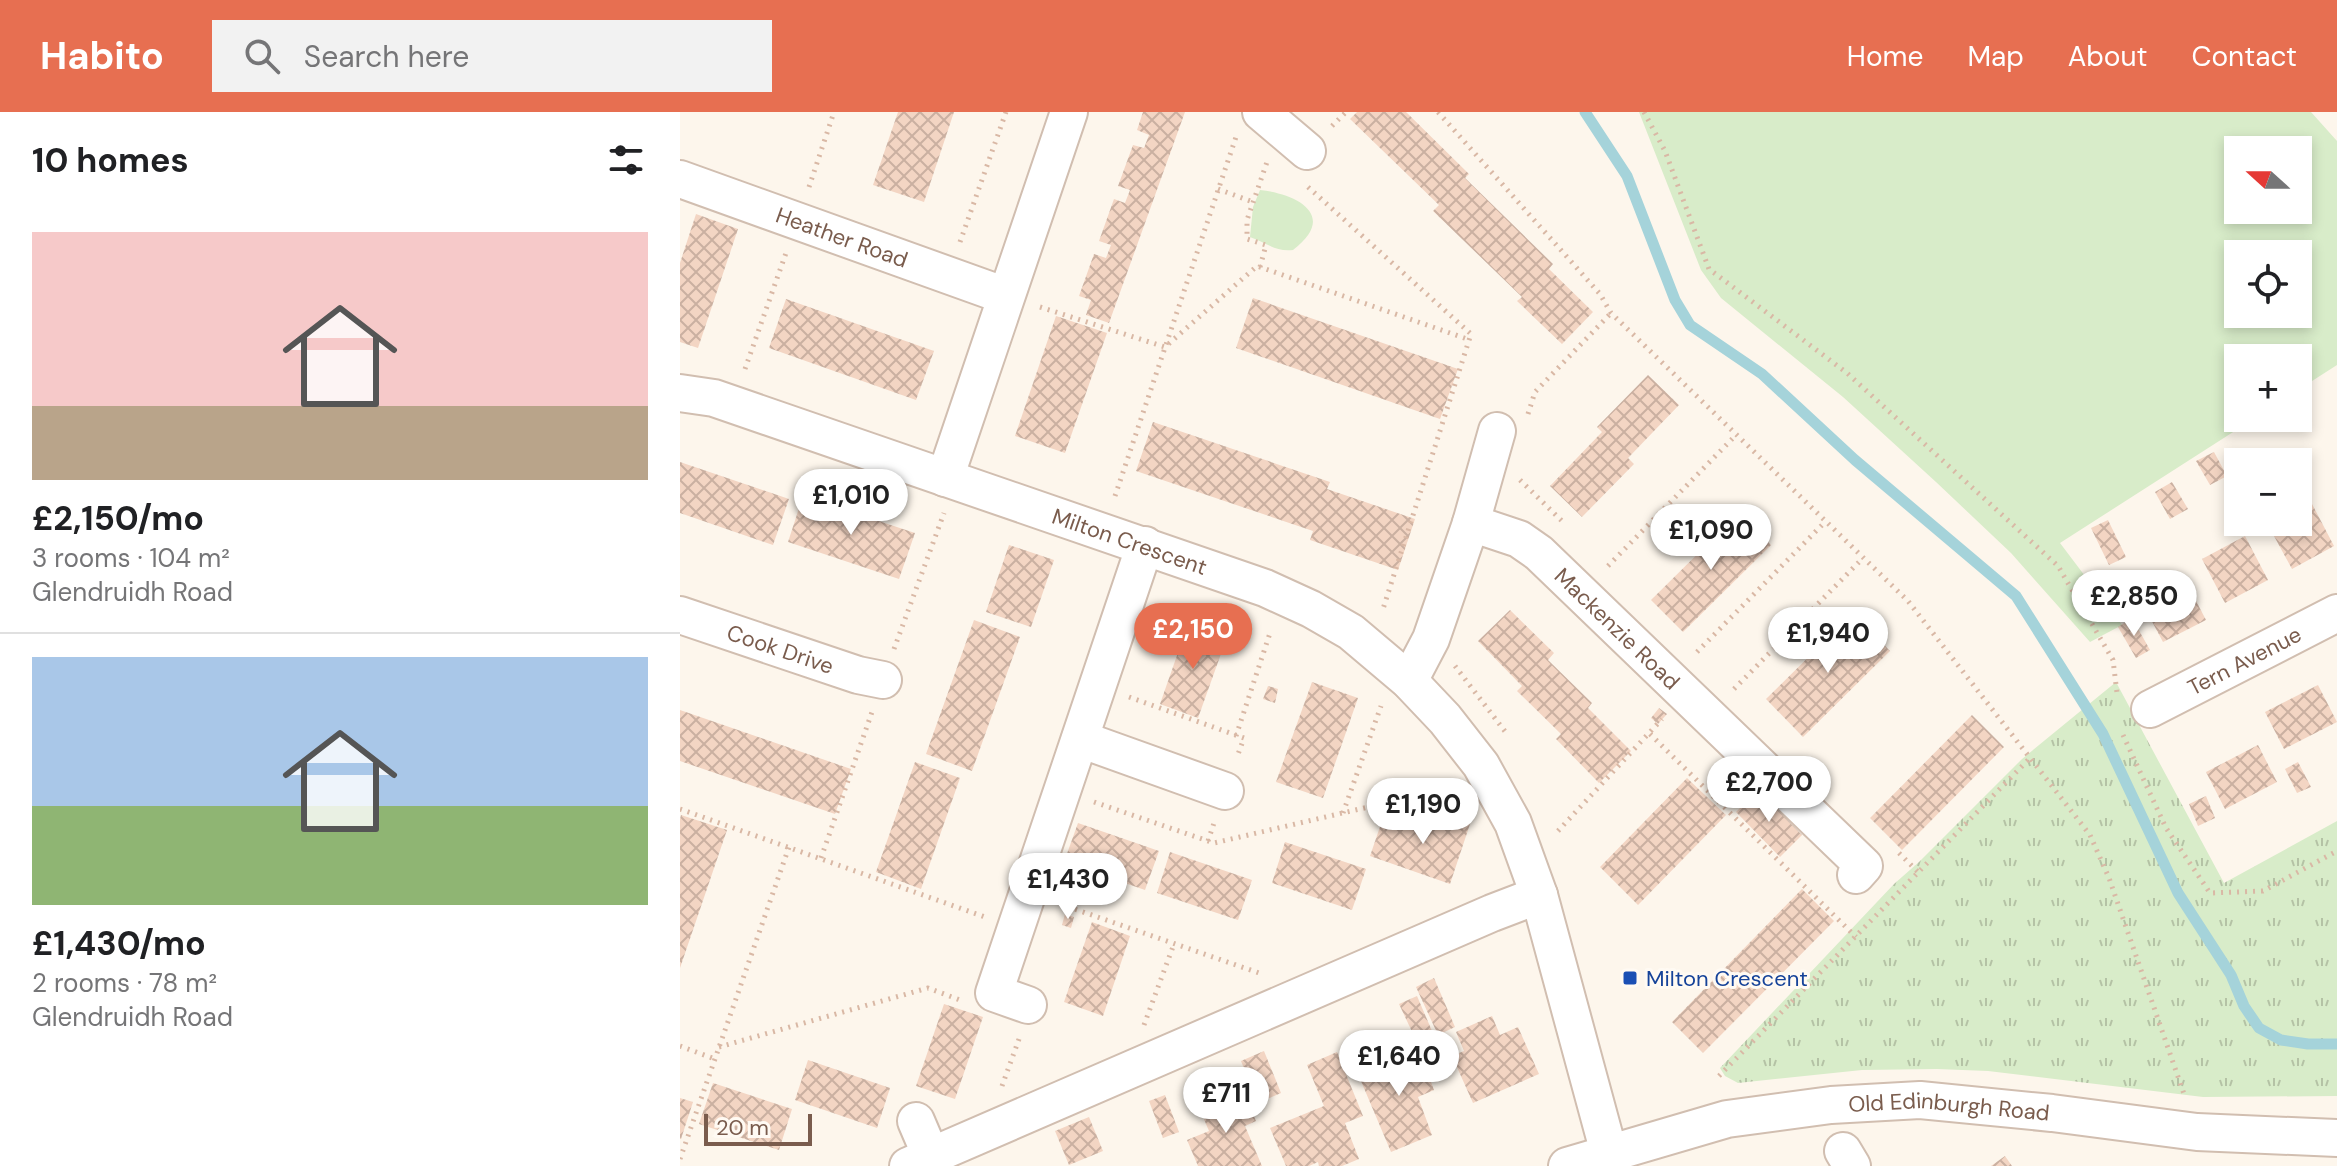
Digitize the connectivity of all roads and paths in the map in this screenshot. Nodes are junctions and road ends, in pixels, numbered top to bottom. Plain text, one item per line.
1 (834, 112) edge
2 (1006, 112) edge
3 (1069, 112) edge
4 (1438, 112) edge
5 (1644, 112) edge
6 (1249, 122) edge
7 (1271, 150) dead end
8 (1304, 165) joint
9 (680, 179) edge
10 (1218, 189) junction
11 (1253, 202) junction
12 (798, 222) junction
13 (1260, 267) junction
14 (948, 277) junction
15 (1006, 296) junction
16 (1611, 313) junction
17 (1470, 340) junction
18 (1165, 347) junction
19 (745, 369) dead end
20 (680, 393) edge
21 (1512, 425) joint
22 (1736, 435) junction
23 (1509, 470) dead end
24 (945, 478) junction
25 (1115, 496) dead end
26 (1825, 522) junction
27 (1471, 523) junction
28 (1575, 534) dead end
29 (1145, 545) junction
30 (1863, 558) junction
31 (1619, 576) dead end
32 (1383, 609) dead end
33 (2337, 613) edge
34 (680, 615) edge
35 (1263, 623) dead end
36 (1272, 627) junction
37 (1282, 631) dead end
38 (1686, 641) dead end
39 (1697, 652) junction
40 (1706, 661) dead end
41 (883, 680) dead end
42 (1725, 680) dead end
43 (1734, 689) junction
44 (1374, 694) dead end
45 (1683, 694) junction
46 (1394, 698) junction
47 (1745, 700) dead end
48 (2134, 706) joint
49 (2122, 732) dead end
50 (1650, 734) junction
51 (1236, 736) dead end
52 (1080, 739) junction
53 (2029, 759) junction
54 (1447, 776) dead end
55 (1454, 787) junction
56 (1063, 791) junction
57 (1225, 791) dead end
58 (1460, 796) dead end
59 (680, 809) edge
60 (1342, 814) junction
61 (1558, 831) dead end
62 (789, 847) junction
63 (1897, 851) dead end
64 (2337, 851) edge
65 (1918, 872) junction
66 (1856, 875) dead end
67 (1029, 893) junction
68 (1539, 895) junction
69 (1016, 928) junction
70 (1856, 937) junction
71 (1174, 944) junction
72 (1269, 977) dead end
73 (969, 1003) dead end
74 (1024, 1021) joint
75 (1143, 1027) dead end
76 (680, 1046) edge
77 (719, 1047) junction
78 (715, 1059) junction
79 (1719, 1076) dead end
80 (1001, 1090) dead end
81 (916, 1121) dead end
82 (2197, 1132) junction
83 (2334, 1148) edge
84 (1609, 1153) junction
85 (680, 1159) edge
86 (919, 1161) edge
87 (1567, 1166) edge

1 - 12 path
2 - 14 path
3 - 15 street
4 - 16 path
5 - 48 path
6 - 8 street
6 - 10 path
7 - 11 path
8 - 17 path
9 - 12 street, Heather Road
10 - 11 path
10 - 18 path
11 - 13 path
12 - 14 street, Heather Road
12 - 19 path
13 - 17 path
13 - 18 path
14 - 15 street, Heather Road
15 - 18 path
15 - 24 street
16 - 21 path
16 - 22 path
17 - 32 path
18 - 25 path
20 - 24 street, Milton Crescent
21 - 27 street
22 - 26 path
22 - 31 path
23 - 28 path
24 - 29 street, Milton Crescent
26 - 30 path
26 - 39 path
27 - 45 street, Mackenzie Road
27 - 46 street
29 - 46 street, Milton Crescent
29 - 52 street
30 - 43 path
30 - 53 path
33 - 48 street, Tern Avenue
34 - 41 street, Cook Drive
35 - 36 path
36 - 37 path
36 - 51 path
38 - 39 path
39 - 40 path
42 - 43 path
43 - 47 path
44 - 46 path
45 - 50 path
45 - 66 street, Mackenzie Road
46 - 60 path
46 - 68 street, Milton Crescent
49 - 64 path
50 - 61 path
50 - 70 path
52 - 56 street
52 - 57 street
53 - 65 path
53 - 82 path
54 - 55 path
55 - 58 path
55 - 60 path
56 - 60 path
56 - 67 street
59 - 62 path
62 - 69 path
62 - 77 path
63 - 65 path
65 - 70 path
67 - 69 street
67 - 71 path
68 - 84 street, Milton Crescent
68 - 86 street
69 - 74 street
70 - 79 path
71 - 72 path
71 - 75 path
73 - 77 path
74 - 80 path
76 - 78 path
77 - 78 path
78 - 85 path
81 - 86 street
82 - 83 street, Old Edinburgh Road
82 - 84 street, Old Edinburgh Road
84 - 87 street, Old Edinburgh Road

